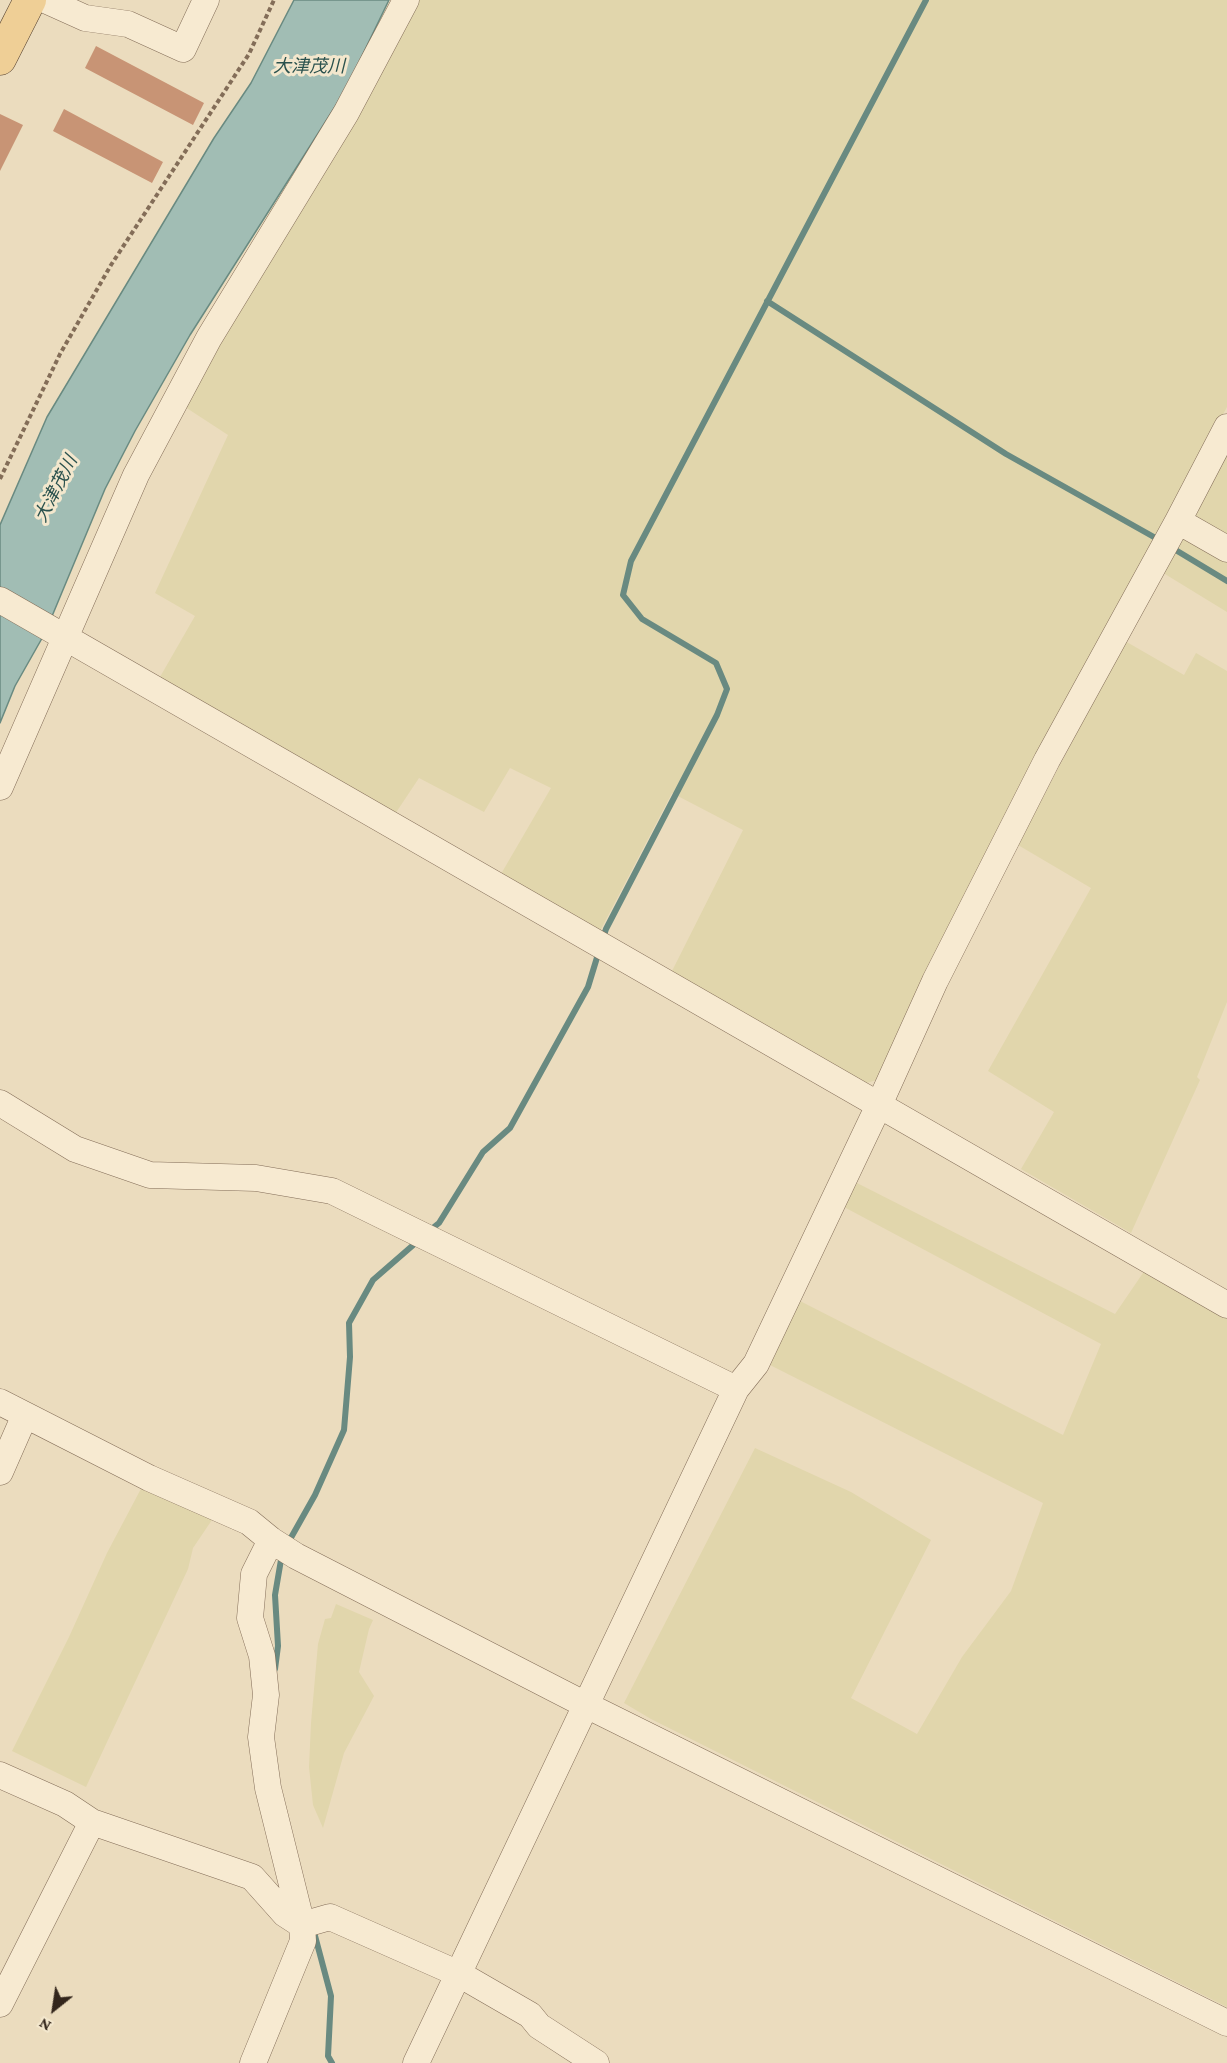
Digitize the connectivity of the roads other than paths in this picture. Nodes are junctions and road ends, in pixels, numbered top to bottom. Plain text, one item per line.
1 (30, 0) edge
2 (45, 0) edge
3 (206, 0) edge
4 (406, 0) edge
5 (8, 29) edge
6 (0, 59) edge
7 (1227, 427) edge
8 (1178, 522) junction
9 (1227, 549) edge
10 (0, 600) edge
11 (66, 637) junction
12 (0, 787) edge
13 (0, 1103) edge
14 (879, 1105) junction
15 (1227, 1305) edge
16 (736, 1389) junction
17 (0, 1402) edge
18 (25, 1415) junction
19 (0, 1472) edge
20 (271, 1540) junction
21 (586, 1705) junction
22 (0, 1775) edge
23 (92, 1822) junction
24 (302, 1925) junction
25 (459, 1974) junction
26 (0, 2004) edge
27 (1227, 2023) edge
28 (253, 2063) edge
29 (416, 2063) edge
30 (596, 2063) edge

1 - 5 main road
2 - 3 street
4 - 11 street
5 - 6 main road
7 - 8 street
8 - 9 street
8 - 14 street
10 - 11 street
11 - 12 street
11 - 14 street
13 - 16 street
14 - 15 street
14 - 16 street
16 - 21 street
17 - 18 street
18 - 19 street
18 - 20 street
20 - 21 street
20 - 24 street
21 - 25 street
21 - 27 street
22 - 23 street
23 - 24 street
23 - 26 street
24 - 25 street
24 - 28 street
25 - 29 street
25 - 30 street

